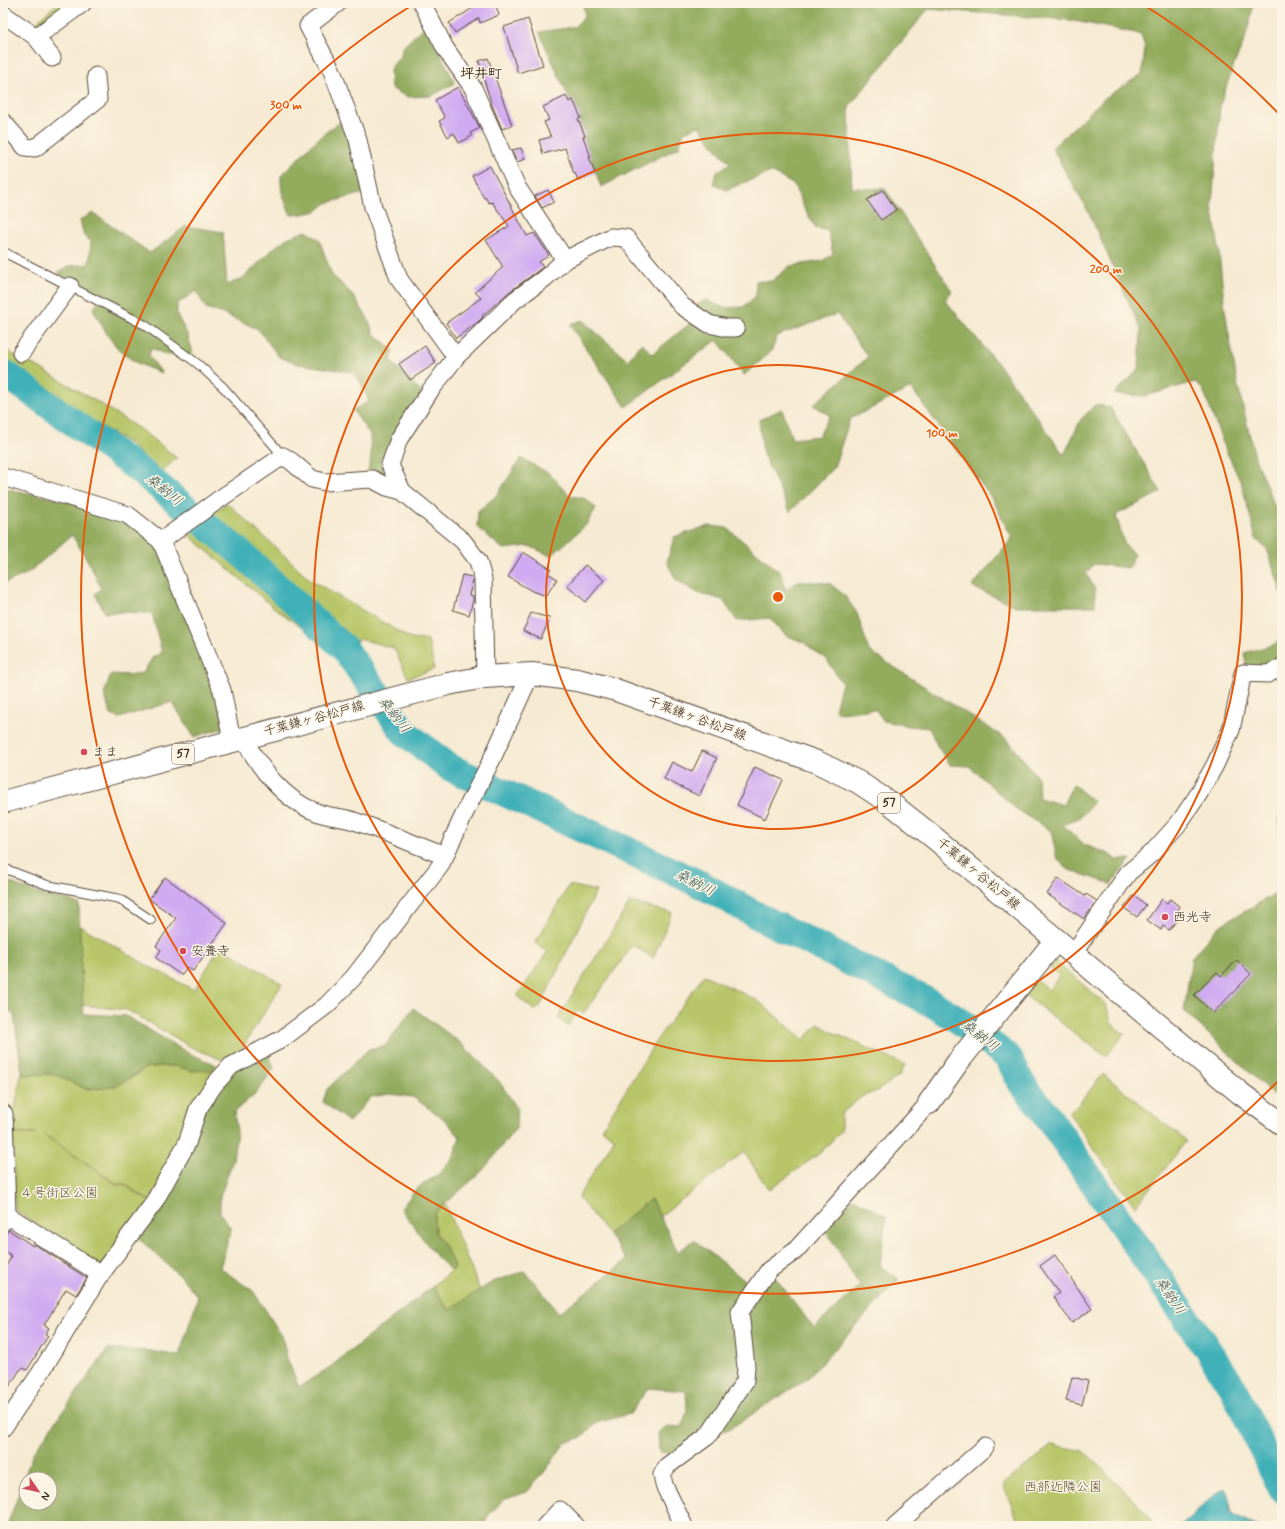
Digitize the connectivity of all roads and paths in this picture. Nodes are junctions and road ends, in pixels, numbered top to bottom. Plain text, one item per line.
1 (83, 3) edge
2 (338, 3) edge
3 (422, 3) edge
4 (3, 14) edge
5 (36, 37) junction
6 (52, 58) dead end
7 (96, 76) dead end
8 (3, 122) edge
9 (3, 251) edge
10 (565, 260) junction
11 (70, 286) junction
12 (736, 328) dead end
13 (21, 353) dead end
14 (456, 357) junction
15 (283, 456) junction
16 (3, 477) edge
17 (402, 491) junction
18 (161, 541) junction
19 (1282, 667) edge
20 (532, 674) junction
21 (485, 677) junction
22 (238, 739) junction
23 (3, 802) edge
24 (445, 856) junction
25 (3, 868) edge
26 (151, 920) dead end
27 (1056, 940) junction
28 (1073, 954) junction
29 (929, 1103) joint
30 (3, 1113) edge
31 (1282, 1124) edge
32 (5, 1218) edge
33 (98, 1278) junction
34 (3, 1428) edge
35 (985, 1447) dead end
36 (545, 1526) edge
37 (576, 1526) edge
38 (684, 1526) edge
39 (895, 1526) edge

1 - 5 street
2 - 14 street
3 - 10 street
4 - 5 street
5 - 6 street
7 - 8 street
9 - 11 lane
10 - 12 street
10 - 14 street
11 - 13 street
11 - 15 lane
14 - 17 street
15 - 17 street
15 - 18 street
16 - 18 street
17 - 21 street
18 - 22 street
19 - 28 street
20 - 21 main road, 千葉鎌ヶ谷松戸線 / 57
20 - 24 street
20 - 27 main road, 千葉鎌ヶ谷松戸線 / 57
21 - 22 main road, 千葉鎌ヶ谷松戸線 / 57
22 - 23 main road, 千葉鎌ヶ谷松戸線 / 57
22 - 24 street
24 - 33 street
25 - 26 lane
27 - 28 main road, 千葉鎌ヶ谷松戸線 / 57
27 - 29 main road
28 - 31 main road, 千葉鎌ヶ谷松戸線 / 57
29 - 38 street
30 - 32 street
32 - 33 street
33 - 34 street
35 - 39 street
36 - 37 street

